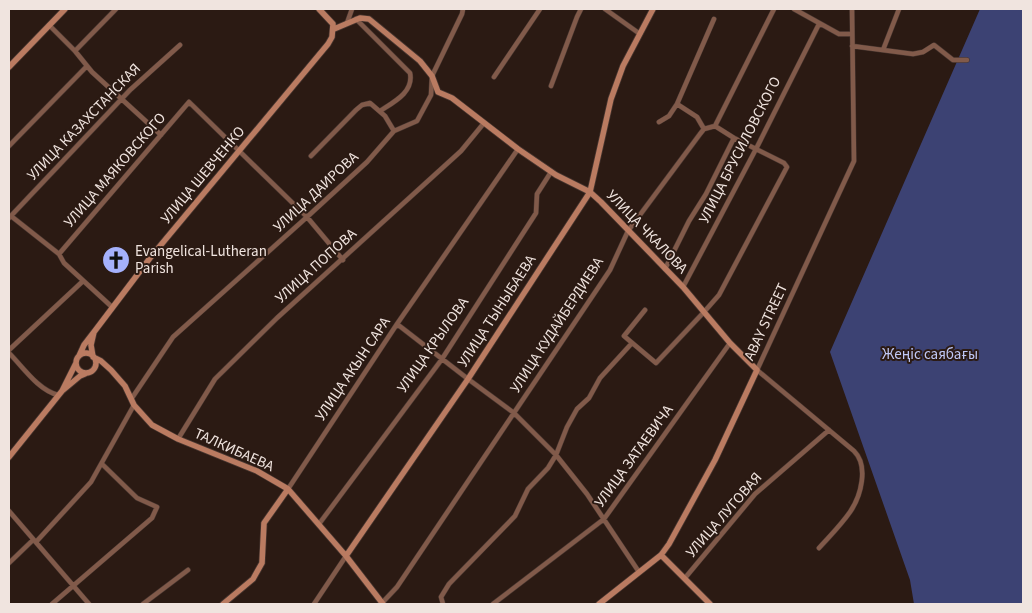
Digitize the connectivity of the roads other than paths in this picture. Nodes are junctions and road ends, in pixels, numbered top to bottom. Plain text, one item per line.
1 (65, 9) edge
2 (116, 9) edge
3 (319, 9) edge
4 (352, 9) edge
5 (462, 9) edge
6 (540, 9) edge
7 (581, 9) edge
8 (604, 9) edge
9 (653, 9) edge
10 (774, 9) edge
11 (794, 9) edge
12 (852, 9) edge
13 (899, 9) edge
14 (356, 19) junction
15 (714, 19) dead end
16 (347, 23) junction
17 (819, 24) junction
18 (49, 25) junction
19 (334, 29) junction
20 (640, 34) junction
21 (852, 34) junction
22 (180, 45) dead end
23 (852, 46) junction
24 (883, 50) junction
25 (76, 51) junction
26 (967, 60) dead end
27 (87, 66) junction
28 (9, 67) edge
29 (432, 76) junction
30 (494, 77) dead end
31 (551, 86) dead end
32 (122, 99) junction
33 (677, 104) junction
34 (380, 111) junction
35 (659, 122) dead end
36 (484, 123) junction
37 (714, 126) junction
38 (704, 129) junction
39 (394, 131) junction
40 (161, 135) junction
41 (734, 138) junction
42 (9, 146) edge
43 (518, 149) junction
44 (756, 149) junction
45 (240, 150) junction
46 (311, 156) dead end
47 (551, 172) junction
48 (590, 192) junction
49 (10, 217) edge
50 (307, 217) junction
51 (628, 231) junction
52 (59, 254) junction
53 (343, 260) junction
54 (665, 269) junction
55 (82, 282) junction
56 (683, 287) junction
57 (112, 307) junction
58 (645, 310) dead end
59 (704, 312) junction
60 (397, 324) junction
61 (94, 332) junction
62 (632, 343) junction
63 (730, 343) junction
64 (9, 352) edge
65 (79, 356) junction
66 (93, 357) junction
67 (442, 359) junction
68 (76, 364) junction
69 (93, 370) junction
70 (110, 370) junction
71 (757, 370) junction
72 (86, 373) junction
73 (468, 379) junction
74 (60, 393) junction
75 (132, 398) junction
76 (134, 405) junction
77 (514, 412) junction
78 (829, 430) junction
79 (178, 439) junction
80 (556, 455) junction
81 (9, 458) edge
82 (102, 464) junction
83 (288, 489) junction
84 (9, 511) edge
85 (604, 519) junction
86 (319, 524) junction
87 (34, 541) junction
88 (819, 548) dead end
89 (661, 554) junction
90 (346, 556) junction
91 (9, 563) edge
92 (188, 570) dead end
93 (639, 572) junction
94 (685, 578) junction
95 (73, 585) junction
96 (52, 604) edge
97 (88, 604) edge
98 (143, 604) edge
99 (223, 604) edge
100 (314, 604) edge
101 (382, 604) edge
102 (443, 604) edge
103 (493, 604) edge
104 (599, 604) edge
105 (709, 604) edge

1 - 18 street
2 - 25 street
3 - 19 street
4 - 16 street
5 - 29 street, УЛИЦА ДАИРОВА
6 - 30 street
7 - 31 street
8 - 20 street
9 - 20 street, УЛИЦА ТЫНЫБАЕВА
10 - 37 street
11 - 17 street
12 - 21 street, ABAY STREET
13 - 24 street
14 - 16 street
14 - 29 street, УЛИЦА ЧКАЛОВА
14 - 34 street
15 - 33 street
16 - 19 street
17 - 21 street
17 - 44 street, УЛИЦА БРУСИЛОВСКОГО
18 - 25 street
18 - 28 street
19 - 45 street, УЛИЦА ШЕВЧЕНКО
20 - 48 street, УЛИЦА ТЫНЫБАЕВА
21 - 23 street, ABAY STREET
22 - 32 street, УЛИЦА КАЗАХСТАНСКАЯ
23 - 24 street
23 - 71 street, ABAY STREET
24 - 26 street
25 - 27 street
27 - 32 street
27 - 42 street
29 - 36 street, УЛИЦА ЧКАЛОВА
29 - 39 street, УЛИЦА ДАИРОВА
32 - 40 street
32 - 49 street, УЛИЦА КАЗАХСТАНСКАЯ
33 - 35 street
33 - 38 street
34 - 39 street
34 - 46 street
36 - 43 street, УЛИЦА ЧКАЛОВА
36 - 53 street, УЛИЦА ПОПОВА
37 - 38 street
37 - 41 street
38 - 51 street, УЛИЦА КУДАЙБЕРДИЕВА
39 - 50 street, УЛИЦА ДАИРОВА
40 - 45 street, УЛИЦА МАЯКОВСКОГО
40 - 52 street, УЛИЦА МАЯКОВСКОГО
41 - 44 street
41 - 54 street
43 - 47 street, УЛИЦА ЧКАЛОВА
43 - 60 street, УЛИЦА АКЫН САРА
44 - 56 street, УЛИЦА БРУСИЛОВСКОГО
44 - 59 street
45 - 50 street
45 - 57 street, УЛИЦА ШЕВЧЕНКО
47 - 48 street, УЛИЦА ЧКАЛОВА
47 - 67 street, УЛИЦА КРЫЛОВА
48 - 51 street, УЛИЦА ЧКАЛОВА
48 - 73 street, УЛИЦА ТЫНЫБАЕВА
49 - 52 street
50 - 53 street
50 - 75 street, УЛИЦА ДАИРОВА
51 - 54 street, УЛИЦА ЧКАЛОВА
51 - 77 street, УЛИЦА КУДАЙБЕРДИЕВА
52 - 55 street
53 - 79 street, УЛИЦА ПОПОВА
54 - 56 street, УЛИЦА ЧКАЛОВА
55 - 57 street
55 - 64 street
56 - 59 street, УЛИЦА ЧКАЛОВА
57 - 61 street, УЛИЦА ШЕВЧЕНКО
58 - 62 street
59 - 62 street
59 - 63 street, УЛИЦА ЧКАЛОВА
60 - 67 street
60 - 83 street, УЛИЦА АКЫН САРА
61 - 65 street, УЛИЦА ШЕВЧЕНКО
61 - 66 street
62 - 80 street
63 - 71 street, УЛИЦА ЧКАЛОВА
63 - 85 street, УЛИЦА ЗАТАЕВИЧА
64 - 74 street
65 - 66 street
65 - 68 street
66 - 69 street
66 - 70 street, ТАЛКИБАЕВА
67 - 73 street
67 - 86 street, УЛИЦА КРЫЛОВА
68 - 72 street
68 - 74 street
69 - 70 street
69 - 72 street
70 - 75 street, ТАЛКИБАЕВА
71 - 78 street, УЛИЦА ЧКАЛОВА
71 - 89 street, ABAY STREET
72 - 74 street
73 - 77 street
73 - 90 street, УЛИЦА ТЫНЫБАЕВА
74 - 81 street
75 - 76 street, ТАЛКИБАЕВА
76 - 79 street, ТАЛКИБАЕВА
76 - 82 street
77 - 80 street
77 - 101 street, УЛИЦА КУДАЙБЕРДИЕВА
78 - 88 street, УЛИЦА ЧКАЛОВА
78 - 94 street, УЛИЦА ЛУГОВАЯ
79 - 83 street, ТАЛКИБАЕВА
80 - 85 street
80 - 102 street
82 - 87 street
82 - 95 street
83 - 86 street, ТАЛКИБАЕВА
83 - 99 street, УЛИЦА АКЫН САРА
84 - 87 street
85 - 93 street
85 - 103 street, УЛИЦА ЗАТАЕВИЧА
86 - 90 street, ТАЛКИБАЕВА
87 - 91 street
87 - 95 street
89 - 93 street, ABAY STREET
89 - 94 street
90 - 100 street, УЛИЦА ТЫНЫБАЕВА
90 - 101 street, ТАЛКИБАЕВА
92 - 98 street
93 - 104 street, ABAY STREET
94 - 105 street
95 - 96 street
95 - 97 street

